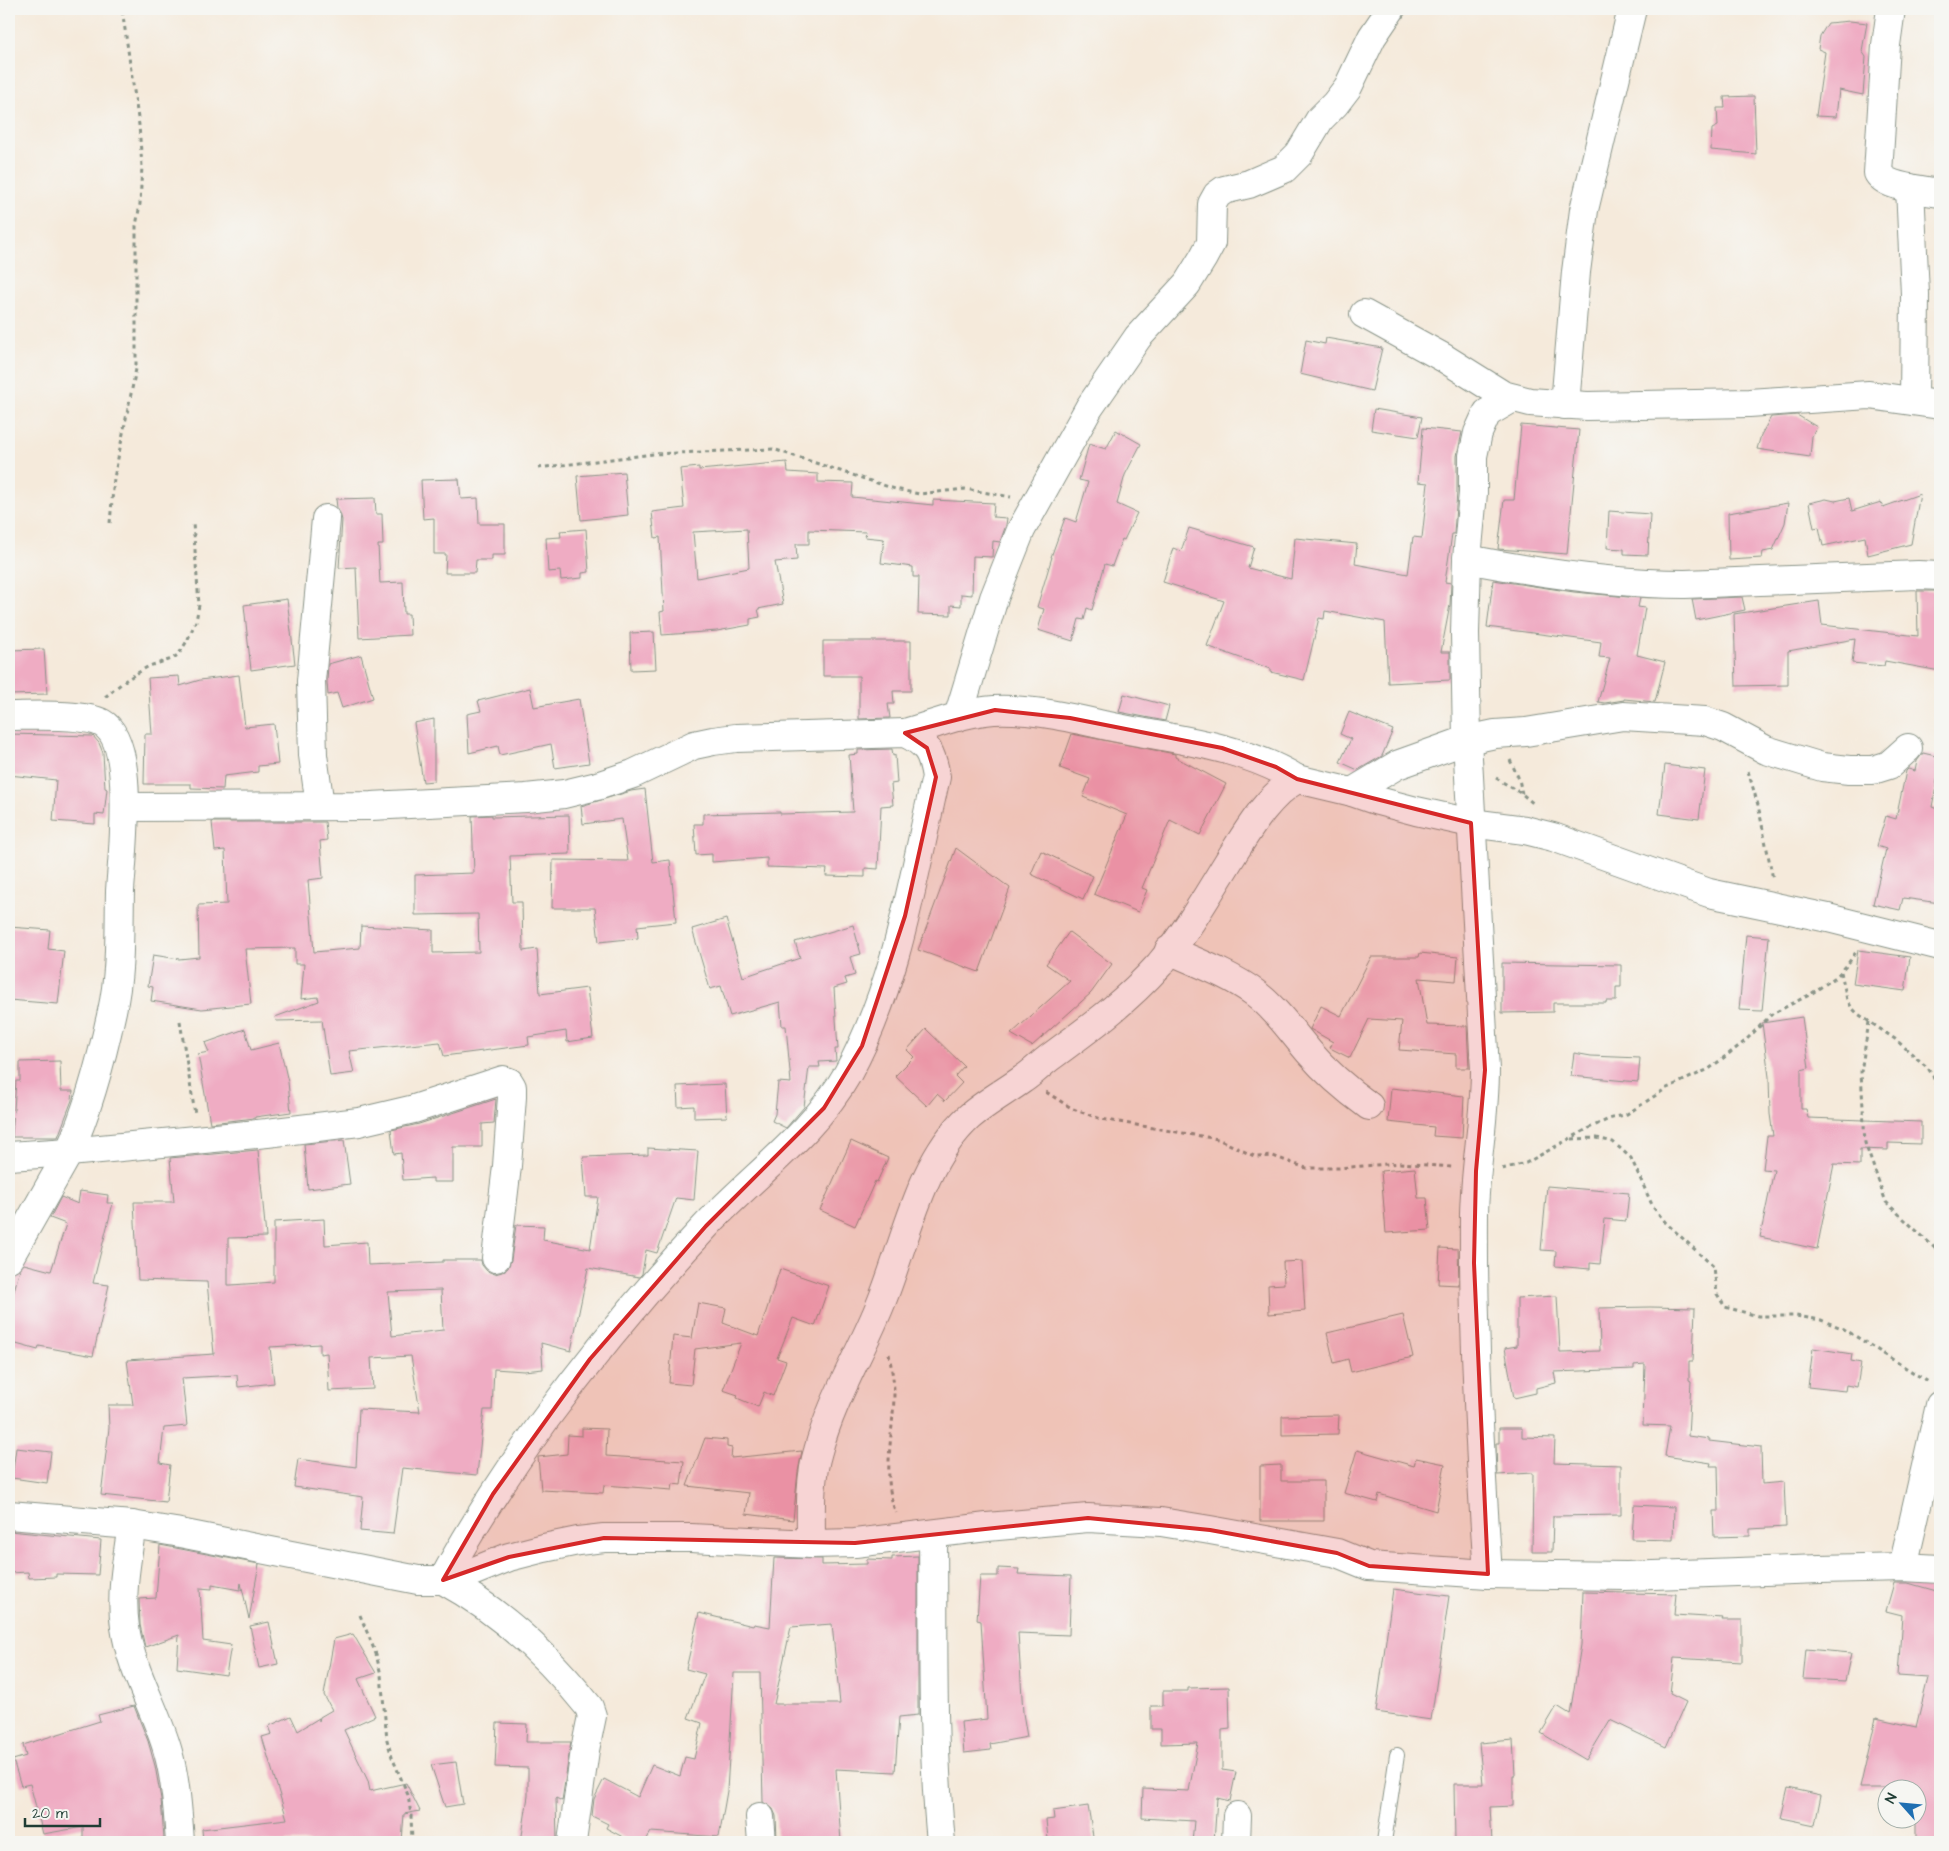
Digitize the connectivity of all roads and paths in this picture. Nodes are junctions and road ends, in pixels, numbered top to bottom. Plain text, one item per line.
1 (122, 9) edge
2 (1391, 9) edge
3 (1632, 9) edge
4 (1891, 9) edge
5 (1910, 188) junction
6 (1940, 193) edge
7 (1364, 314) dead end
8 (1513, 398) junction
9 (1927, 403) edge
10 (1565, 405) junction
11 (538, 468) dead end
12 (1036, 504) junction
13 (326, 519) dead end
14 (110, 523) dead end
15 (193, 523) dead end
16 (1467, 559) junction
17 (1940, 576) edge
18 (9, 716) edge
19 (958, 716) junction
20 (88, 719) junction
21 (906, 733) junction
22 (1495, 734) junction
23 (1737, 734) junction
24 (1908, 748) dead end
25 (1467, 750) junction
26 (1297, 779) junction
27 (1352, 792) junction
28 (1522, 794) junction
29 (320, 806) junction
30 (126, 807) junction
31 (1471, 823) junction
32 (1553, 837) junction
33 (1777, 907) junction
34 (1870, 928) junction
35 (1940, 946) edge
36 (1170, 950) junction
37 (1841, 972) junction
38 (180, 1021) dead end
39 (1869, 1022) junction
40 (1026, 1077) junction
41 (1940, 1100) edge
42 (1368, 1106) dead end
43 (199, 1139) junction
44 (1571, 1139) junction
45 (69, 1152) junction
46 (9, 1156) edge
47 (1476, 1171) junction
48 (1940, 1253) edge
49 (9, 1258) edge
50 (496, 1258) dead end
51 (888, 1349) dead end
52 (1937, 1395) edge
53 (9, 1515) edge
54 (132, 1525) junction
55 (934, 1534) junction
56 (906, 1537) junction
57 (811, 1544) junction
58 (1903, 1567) junction
59 (1940, 1569) edge
60 (1488, 1574) junction
61 (443, 1580) junction
62 (360, 1614) dead end
63 (1397, 1755) dead end
64 (180, 1842) edge
65 (412, 1842) edge
66 (572, 1842) edge
67 (941, 1842) edge
68 (1384, 1842) edge

1 - 14 path
2 - 12 street
3 - 10 street
4 - 5 street
5 - 6 street
5 - 9 street
7 - 8 street
8 - 10 street
8 - 16 street
9 - 10 street
11 - 12 path
12 - 19 street
13 - 29 street
15 - 20 path
16 - 17 street
16 - 25 street
18 - 20 street
19 - 21 street
19 - 26 street
20 - 30 street
21 - 29 street
21 - 61 street
22 - 23 street
22 - 25 street
22 - 28 path
23 - 24 street
23 - 33 path
25 - 27 street
25 - 28 path
25 - 31 street
26 - 27 street
26 - 36 street
27 - 31 street
28 - 32 path
29 - 30 street
30 - 45 street
31 - 32 street
31 - 47 street
32 - 33 street
33 - 34 street
34 - 35 street
34 - 37 path
36 - 40 street
36 - 42 street
37 - 39 path
37 - 44 path
38 - 43 path
39 - 41 path
39 - 48 path
40 - 47 path
40 - 57 street
43 - 45 street
43 - 50 street
44 - 47 path
44 - 52 path
45 - 46 street
45 - 49 street
47 - 60 street
51 - 56 path
52 - 58 street
53 - 54 street
54 - 61 street
54 - 64 street
55 - 56 street
55 - 60 street
55 - 67 street
56 - 57 street
57 - 61 street
58 - 59 street
58 - 60 street
61 - 66 street
62 - 65 path
63 - 68 lane

